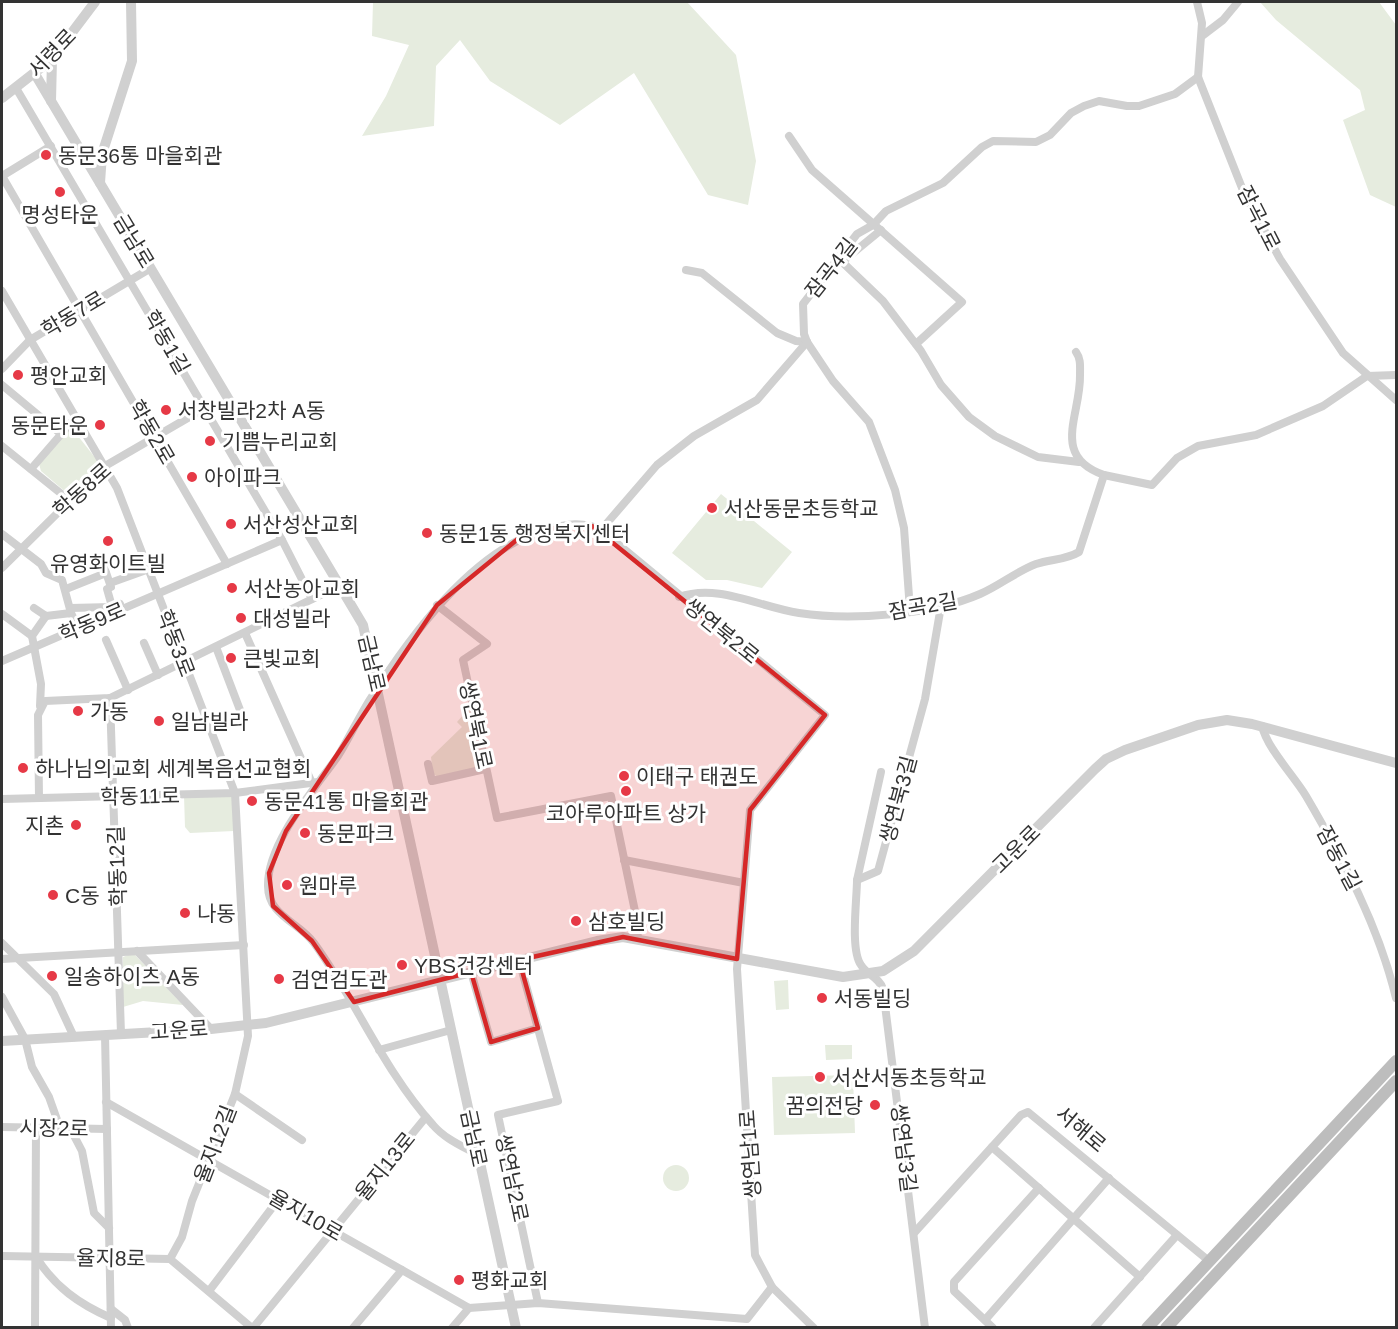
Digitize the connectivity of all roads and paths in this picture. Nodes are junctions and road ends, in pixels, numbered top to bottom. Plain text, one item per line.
1 (95, 2) edge
2 (131, 2) edge
3 (1197, 2) edge
4 (1238, 2) edge
5 (1202, 36) junction
6 (52, 59) junction
7 (35, 74) junction
8 (1198, 77) junction
9 (16, 88) junction
10 (2, 98) edge
11 (51, 102) junction
12 (789, 135) dead end
13 (51, 146) junction
14 (2, 176) edge
15 (100, 183) junction
16 (874, 224) junction
17 (881, 230) junction
18 (840, 260) junction
19 (151, 268) junction
20 (686, 270) dead end
21 (130, 280) junction
22 (2, 291) edge
23 (82, 309) junction
24 (30, 340) junction
25 (807, 342) junction
26 (916, 344) junction
27 (1076, 352) dead end
28 (2, 369) edge
29 (1396, 375) edge
30 (1367, 376) junction
31 (2, 385) edge
32 (1396, 400) edge
33 (206, 408) junction
34 (76, 417) junction
35 (61, 434) junction
36 (155, 438) junction
37 (2, 446) edge
38 (1079, 462) junction
39 (105, 466) junction
40 (31, 469) junction
41 (1104, 475) junction
42 (69, 500) junction
43 (601, 530) junction
44 (2, 534) edge
45 (282, 540) junction
46 (22, 548) junction
47 (102, 561) dead end
48 (227, 564) junction
49 (2, 568) edge
50 (149, 569) junction
51 (106, 573) junction
52 (110, 584) junction
53 (341, 585) junction
54 (66, 590) junction
55 (158, 593) junction
56 (679, 597) junction
57 (312, 599) junction
58 (437, 605) junction
59 (941, 606) junction
60 (34, 608) dead end
61 (113, 610) junction
62 (910, 610) junction
63 (70, 611) junction
64 (2, 614) edge
65 (46, 616) junction
66 (78, 628) junction
67 (245, 633) junction
68 (32, 636) junction
69 (106, 640) dead end
70 (144, 643) dead end
71 (34, 646) junction
72 (216, 647) junction
73 (2, 661) edge
74 (184, 663) junction
75 (158, 675) junction
76 (378, 687) junction
77 (128, 690) junction
78 (110, 698) junction
79 (42, 705) junction
80 (240, 710) dead end
81 (1262, 726) junction
82 (1396, 763) edge
83 (428, 764) dead end
84 (485, 769) junction
85 (881, 772) dead end
86 (315, 782) junction
87 (235, 793) junction
88 (111, 796) junction
89 (39, 798) junction
90 (2, 799) edge
91 (624, 860) junction
92 (857, 880) junction
93 (744, 883) junction
94 (638, 939) junction
95 (2, 943) edge
96 (244, 945) junction
97 (137, 951) junction
98 (119, 952) junction
99 (19, 958) junction
100 (2, 959) edge
101 (737, 959) junction
102 (519, 960) junction
103 (471, 972) junction
104 (872, 974) junction
105 (440, 979) junction
106 (2, 997) edge
107 (1396, 998) edge
108 (354, 1002) junction
109 (248, 1025) junction
110 (538, 1028) junction
111 (211, 1029) junction
112 (451, 1030) junction
113 (121, 1034) junction
114 (105, 1035) junction
115 (74, 1037) junction
116 (25, 1039) junction
117 (2, 1041) edge
118 (379, 1050) junction
119 (1396, 1061) edge
120 (1396, 1081) edge
121 (235, 1094) junction
122 (106, 1102) junction
123 (426, 1117) junction
124 (2, 1127) edge
125 (36, 1128) junction
126 (60, 1128) junction
127 (70, 1128) junction
128 (107, 1128) junction
129 (302, 1140) dead end
130 (992, 1147) junction
131 (478, 1155) junction
132 (210, 1161) junction
133 (1109, 1178) junction
134 (1039, 1188) junction
135 (278, 1200) junction
136 (1073, 1219) junction
137 (109, 1228) junction
138 (333, 1230) junction
139 (914, 1233) junction
140 (1177, 1235) junction
141 (2, 1256) edge
142 (36, 1257) junction
143 (110, 1258) junction
144 (170, 1259) junction
145 (1209, 1261) junction
146 (402, 1270) junction
147 (1140, 1277) junction
148 (772, 1287) junction
149 (209, 1291) junction
150 (538, 1303) junction
151 (511, 1305) junction
152 (469, 1308) junction
153 (111, 1318) edge
154 (985, 1320) junction
155 (35, 1328) edge
156 (128, 1328) edge
157 (253, 1328) edge
158 (353, 1328) edge
159 (452, 1328) edge
160 (516, 1328) edge
161 (814, 1328) edge
162 (925, 1328) edge
163 (993, 1328) edge
164 (1094, 1328) edge
165 (1147, 1328) edge
166 (1166, 1328) edge

1 - 6 street, 서령로
2 - 15 street
3 - 5 street, 잠곡1로
4 - 5 street
5 - 8 street, 잠곡1로
6 - 7 street, 서령로
6 - 11 street
7 - 9 street, 서령로
7 - 11 street, 금남로
8 - 16 street, 잠곡4길
8 - 30 street, 잠곡1로
9 - 10 street, 서령로
9 - 13 street, 학동1길
11 - 15 street, 금남로
12 - 16 street
13 - 14 street
13 - 21 street, 학동1길
14 - 23 street, 학동2로
15 - 19 street, 금남로
16 - 17 street
16 - 18 street, 잠곡4길
17 - 18 street
17 - 26 street
18 - 25 street, 잠곡4길
18 - 26 street
19 - 21 street, 학동7로
19 - 53 street, 금남로
20 - 25 street
21 - 23 street, 학동7로
21 - 33 street, 학동1길
22 - 24 street, 학동3로
23 - 24 street, 학동7로
23 - 36 street, 학동2로
24 - 28 street, 학동7로
24 - 34 street, 학동3로
25 - 43 street
25 - 62 street
26 - 38 street
27 - 38 street
29 - 30 street
30 - 32 street, 잠곡1로
30 - 41 street
31 - 35 street
33 - 36 street, 학동8로
33 - 45 street, 학동1길
34 - 35 street
34 - 39 street, 학동3로
35 - 40 street
36 - 39 street, 학동8로
36 - 48 street, 학동2로
37 - 40 street
38 - 41 street
39 - 42 street, 학동8로
39 - 50 street, 학동3로
40 - 42 street
41 - 59 street, 잠곡2길
42 - 46 street, 학동8로
43 - 56 street, 쌍연북2로
43 - 58 street
44 - 46 street
45 - 48 street, 학동9로
45 - 57 street, 학동1길
46 - 49 street, 학동8로
46 - 54 street
47 - 51 street
48 - 55 street, 학동9로
50 - 52 street
50 - 55 street, 학동3로
51 - 52 street
51 - 54 street
52 - 61 street
53 - 57 street
53 - 76 street, 금남로
54 - 63 street
55 - 61 street, 학동9로
55 - 74 street, 학동3로
56 - 62 street, 잠곡2길
56 - 93 street, 쌍연북2로
57 - 67 street
58 - 76 street
58 - 84 street, 쌍연북1로
59 - 62 street, 잠곡2길
59 - 92 street, 쌍연북3길
60 - 65 street
61 - 63 street
61 - 66 street, 학동9로
63 - 65 street
63 - 66 street
64 - 68 street
65 - 68 street
66 - 71 street, 학동9로
67 - 72 street
67 - 86 street
68 - 71 street
69 - 77 street
70 - 75 street
71 - 73 street, 학동9로
71 - 79 street
72 - 74 street
72 - 80 street
74 - 75 street
74 - 87 street, 학동3로
75 - 77 street
76 - 86 street
76 - 105 street, 금남로
77 - 78 street
78 - 79 street
78 - 88 street, 학동12길
79 - 89 street
81 - 82 street, 고운로
81 - 104 street, 고운로
81 - 107 street, 잠동1길
83 - 84 street
84 - 91 street, 쌍연북1로
85 - 92 street
86 - 87 street, 학동11로
86 - 108 street
87 - 88 street, 학동11로
87 - 96 street, 학동3로
88 - 89 street, 학동11로
88 - 98 street, 학동12길
89 - 90 street, 학동11로
91 - 93 street
91 - 94 street
92 - 104 street
93 - 101 street, 쌍연남1로
94 - 101 street, 고운로
94 - 102 street, 고운로
95 - 99 street
96 - 97 street
96 - 109 street, 학동3로
97 - 98 street
97 - 111 street
98 - 99 street
98 - 113 street, 학동12길
99 - 100 street
99 - 115 street
101 - 104 street, 고운로
101 - 148 street, 쌍연남1로
102 - 103 street, 고운로
102 - 110 street, 쌍연남2로
103 - 105 street, 고운로
103 - 110 street
104 - 139 street, 쌍연남3길
105 - 108 street, 고운로
105 - 112 street, 금남로
106 - 116 street
108 - 109 street, 고운로
108 - 118 street
109 - 111 street, 고운로
109 - 121 street, 율지12길
110 - 150 street, 쌍연남2로
111 - 113 street, 고운로
112 - 118 street
112 - 131 street, 금남로
113 - 114 street, 고운로
114 - 115 street, 고운로
114 - 122 street
115 - 116 street, 고운로
116 - 117 street, 고운로
116 - 126 street
118 - 123 street, 율지13로
119 - 145 main road
120 - 166 main road
121 - 129 street
121 - 132 street, 율지12길
122 - 128 street
122 - 132 street, 율지10로
123 - 131 street, 율지13로
123 - 138 street, 율지13로
124 - 125 street, 시장2로
125 - 126 street, 시장2로
125 - 142 street
126 - 127 street, 시장2로
127 - 128 street, 시장2로
127 - 137 street
128 - 137 street
130 - 133 street, 서해로
130 - 134 street
130 - 139 street, 서해로
131 - 151 street, 금남로
132 - 135 street, 율지10로
132 - 144 street, 율지12길
133 - 136 street
133 - 140 street, 서해로
134 - 136 street
134 - 154 street
135 - 138 street, 율지10로
135 - 149 street
136 - 147 street
136 - 154 street
137 - 143 street
138 - 146 street, 율지10로
138 - 157 street, 율지13로
139 - 162 street, 쌍연남3길
140 - 145 street, 서해로
140 - 147 street
141 - 142 street, 율지8로
142 - 143 street, 율지8로
142 - 153 street
142 - 155 street
143 - 144 street, 율지8로
143 - 153 street
144 - 149 street, 율지8로
145 - 165 main road
146 - 152 street, 율지10로
146 - 158 street
147 - 164 street
148 - 150 street
148 - 161 street, 쌍연남1로
149 - 157 street, 율지8로
150 - 151 street
151 - 152 street
151 - 160 street, 금남로
152 - 159 street
153 - 156 street
154 - 163 street

